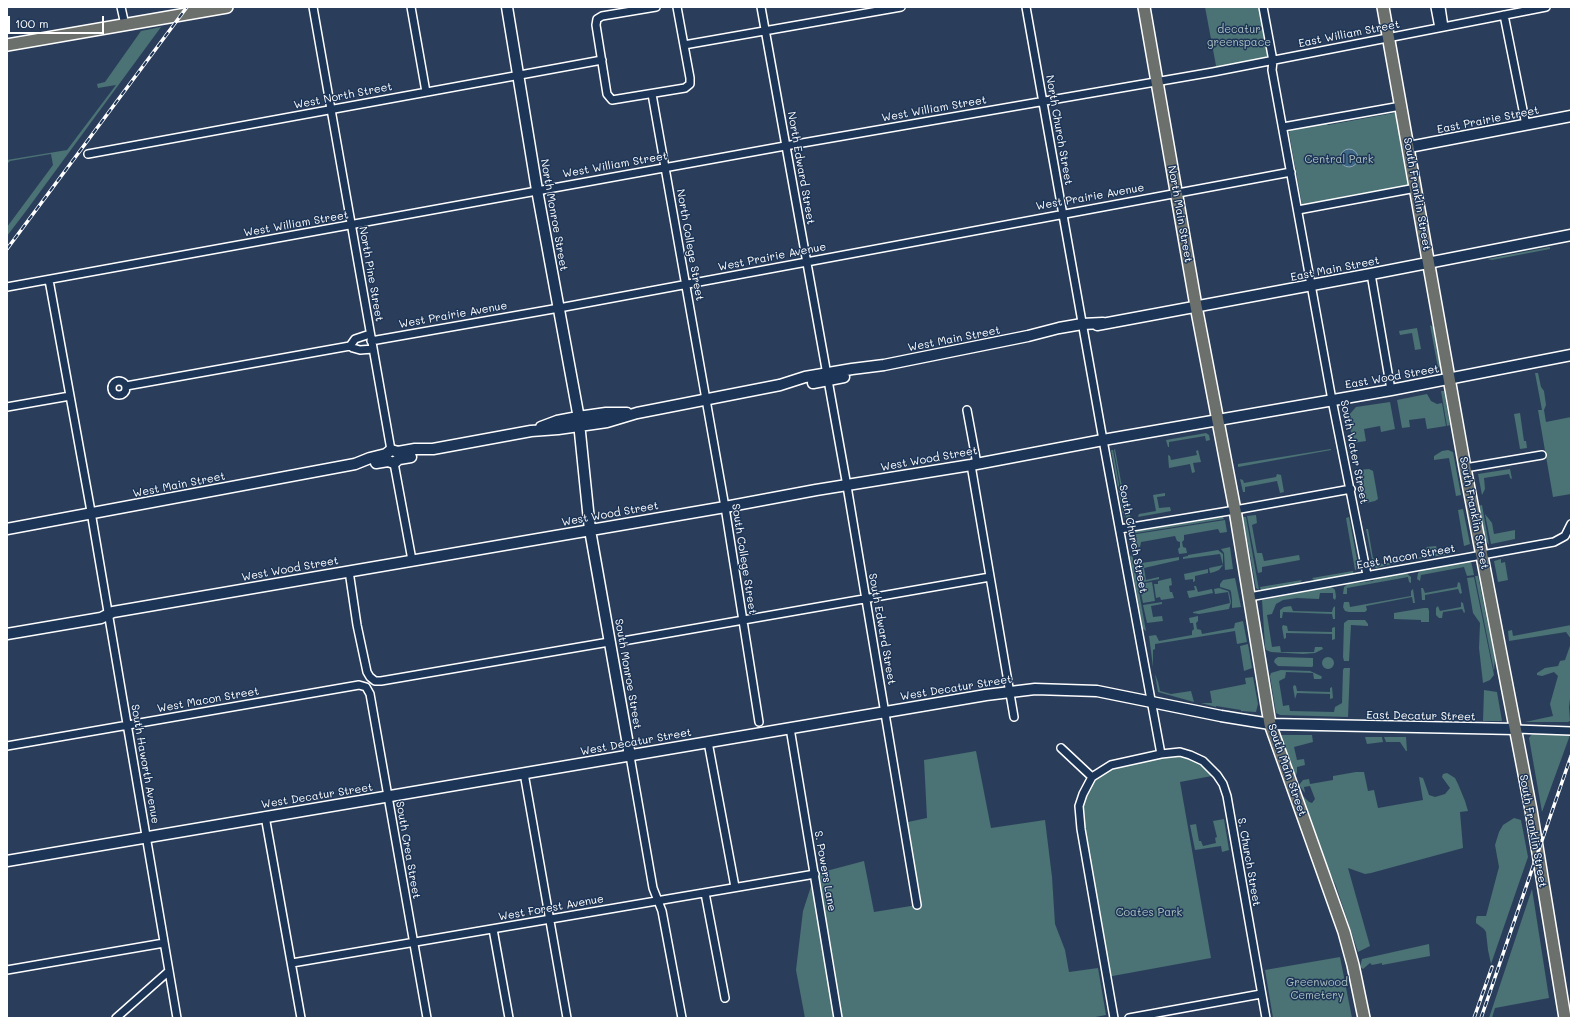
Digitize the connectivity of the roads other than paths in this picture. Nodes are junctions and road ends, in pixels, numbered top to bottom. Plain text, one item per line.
1 (121, 7) edge
2 (227, 7) edge
3 (313, 7) edge
4 (411, 7) edge
5 (507, 7) edge
6 (656, 7) edge
7 (677, 7) edge
8 (761, 7) edge
9 (900, 7) edge
10 (1026, 7) edge
11 (1144, 7) edge
12 (1264, 7) edge
13 (1383, 7) edge
14 (1435, 7) edge
15 (1441, 7) edge
16 (1546, 7) edge
17 (889, 8) edge
18 (636, 9) edge
19 (1504, 15) junction
20 (125, 25) junction
21 (1442, 27) junction
22 (765, 31) junction
23 (1388, 37) junction
24 (7, 45) edge
25 (684, 45) junction
26 (602, 60) junction
27 (1273, 61) junction
28 (518, 75) junction
29 (1157, 82) junction
30 (426, 92) junction
31 (652, 94) junction
32 (1043, 102) junction
33 (1401, 106) junction
34 (331, 110) junction
35 (1571, 116) edge
36 (1526, 125) junction
37 (1283, 127) junction
38 (785, 146) junction
39 (1409, 147) junction
40 (88, 154) dead end
41 (664, 167) junction
42 (1291, 172) junction
43 (1416, 188) junction
44 (537, 190) junction
45 (1176, 193) junction
46 (1298, 210) junction
47 (1062, 213) junction
48 (351, 226) junction
49 (1571, 235) edge
50 (807, 261) junction
51 (1429, 262) junction
52 (1371, 274) junction
53 (49, 280) junction
54 (686, 284) junction
55 (1312, 286) junction
56 (7, 287) edge
57 (1196, 306) junction
58 (559, 308) junction
59 (1103, 323) joint
60 (1083, 326) junction
61 (370, 337) junction
62 (350, 346) junction
63 (372, 349) junction
64 (1571, 355) edge
65 (827, 377) junction
66 (1450, 379) junction
67 (126, 386) dead end
68 (1391, 390) junction
69 (70, 396) junction
70 (706, 400) junction
71 (1332, 400) junction
72 (7, 407) edge
73 (967, 410) dead end
74 (1218, 421) junction
75 (579, 422) junction
76 (1103, 440) junction
77 (1542, 455) dead end
78 (393, 457) junction
79 (974, 464) junction
80 (1465, 468) junction
81 (847, 486) junction
82 (1351, 489) junction
83 (725, 507) junction
84 (1235, 510) junction
85 (91, 514) junction
86 (1571, 524) edge
87 (7, 529) edge
88 (1120, 529) junction
89 (590, 530) junction
90 (1481, 554) junction
91 (412, 560) junction
92 (349, 571) junction
93 (1367, 576) junction
94 (990, 577) junction
95 (1249, 597) junction
96 (866, 599) junction
97 (107, 615) junction
98 (743, 620) junction
99 (7, 634) edge
100 (623, 641) dead end
101 (609, 642) junction
102 (366, 687) joint
103 (1010, 691) junction
104 (1152, 702) junction
105 (886, 712) junction
106 (1014, 717) dead end
107 (759, 722) dead end
108 (1270, 724) junction
109 (127, 725) junction
110 (790, 728) junction
111 (1516, 729) junction
112 (1571, 731) edge
113 (708, 742) junction
114 (7, 746) edge
115 (1061, 748) dead end
116 (1161, 754) junction
117 (630, 756) junction
118 (524, 773) junction
119 (1092, 777) junction
120 (387, 796) junction
121 (265, 816) junction
122 (146, 836) junction
123 (7, 860) edge
124 (815, 874) junction
125 (735, 887) junction
126 (705, 893) junction
127 (658, 901) junction
128 (917, 905) dead end
129 (550, 919) junction
130 (493, 929) junction
131 (413, 942) junction
132 (164, 943) junction
133 (292, 963) junction
134 (7, 970) edge
135 (169, 970) junction
136 (1261, 994) junction
137 (725, 998) dead end
138 (116, 1018) edge
139 (177, 1018) edge
140 (301, 1018) edge
141 (427, 1018) edge
142 (509, 1018) edge
143 (567, 1018) edge
144 (682, 1018) edge
145 (838, 1018) edge
146 (1114, 1018) edge
147 (1129, 1018) edge
148 (1266, 1018) edge
149 (1364, 1018) edge
150 (1565, 1018) edge

1 - 20 street
2 - 20 main road
3 - 34 street, North Pine Street
4 - 30 street
5 - 28 street, North Monroe Street
6 - 18 street
7 - 25 street
8 - 22 street, North Edward Street
9 - 17 street
10 - 32 street, North Church Street
11 - 29 main road, North Main Street
12 - 27 street, South Water Street
13 - 23 main road, South Franklin Street
14 - 21 street
15 - 21 street
16 - 19 street, East William Street
17 - 22 street
18 - 26 street
19 - 21 street, East William Street
19 - 36 street
20 - 24 main road
21 - 23 street, East William Street
22 - 25 street
22 - 38 street, North Edward Street
23 - 27 street, East William Street
23 - 33 main road, South Franklin Street
25 - 31 street
26 - 28 street, West North Street
26 - 31 street
27 - 29 street, East William Street
27 - 37 street, South Water Street
28 - 30 street, West North Street
28 - 44 street, North Monroe Street
29 - 32 street, West William Street
29 - 45 main road, North Main Street
30 - 34 street, West North Street
31 - 41 street, North College Street
32 - 38 street, West William Street
32 - 47 street, North Church Street
33 - 37 street
33 - 39 main road, South Franklin Street
34 - 40 street, West North Street
34 - 48 street, North Pine Street
35 - 36 street, East Prairie Street
36 - 39 street, East Prairie Street
37 - 42 street, South Water Street
38 - 41 street, West William Street
38 - 50 street, North Edward Street
39 - 43 main road, South Franklin Street
41 - 44 street, West William Street
41 - 54 street, North College Street
42 - 45 street
42 - 46 street, South Water Street
43 - 46 street
43 - 51 main road, South Franklin Street
44 - 48 street, West William Street
44 - 58 street, North Monroe Street
45 - 47 street, West Prairie Avenue
45 - 57 main road, North Main Street
46 - 55 street, South Water Street
47 - 50 street, West Prairie Avenue
47 - 60 street, North Church Street
48 - 53 street, West William Street
48 - 61 street, North Pine Street
49 - 51 street, East Main Street
50 - 54 street, West Prairie Avenue
50 - 65 street, North Edward Street
51 - 52 street, East Main Street
51 - 66 main road, South Franklin Street
52 - 55 street, East Main Street
52 - 68 street
53 - 56 street, West William Street
53 - 69 street, South Haworth Avenue
54 - 58 street, West Prairie Avenue
54 - 70 street, North College Street
55 - 57 street, East Main Street
55 - 71 street, South Water Street
57 - 59 street, East Main Street
57 - 74 main road, North Main Street
58 - 61 street, West Prairie Avenue
58 - 75 street, North Monroe Street
59 - 60 street, West Main Street
60 - 65 street, West Main Street
60 - 76 street, South Church Street
61 - 62 street, West Prairie Avenue
61 - 63 street, North Pine Street
62 - 63 street
62 - 67 street
63 - 78 street, North Pine Street
64 - 66 street, East Wood Street
65 - 70 street, West Main Street
65 - 81 street, South Edward Street
66 - 68 street, East Wood Street
66 - 80 main road, South Franklin Street
68 - 71 street, East Wood Street
69 - 72 street
69 - 85 street, South Haworth Avenue
70 - 75 street, West Main Street
70 - 83 street, South College Street
71 - 74 street, East Wood Street
71 - 82 street, South Water Street
73 - 79 street
74 - 76 street, West Wood Street
74 - 84 main road, South Main Street
75 - 78 street, West Main Street
75 - 89 street, South Monroe Street
76 - 79 street, West Wood Street
76 - 88 street, South Church Street
77 - 80 street
78 - 85 street, West Main Street
78 - 91 street, North Pine Street
79 - 81 street, West Wood Street
79 - 94 street
80 - 90 main road, South Franklin Street
81 - 83 street, West Wood Street
81 - 96 street, South Edward Street
82 - 84 street
82 - 93 street, South Water Street
83 - 89 street, West Wood Street
83 - 98 street, South College Street
84 - 88 street
84 - 95 main road, South Main Street
85 - 87 street, West Main Street
85 - 97 street, South Haworth Avenue
86 - 90 street, East Macon Street
88 - 104 street, South Church Street
89 - 91 street, West Wood Street
89 - 101 street, South Monroe Street
90 - 93 street, East Macon Street
90 - 111 main road, South Franklin Street
91 - 92 street, West Wood Street
92 - 97 street, West Wood Street
92 - 101 street
93 - 95 street, East Macon Street
94 - 96 street
94 - 103 street
95 - 108 main road, South Main Street
96 - 98 street
96 - 105 street, South Edward Street
97 - 99 street, West Wood Street
97 - 109 street, South Haworth Avenue
98 - 100 street
98 - 107 street, South College Street
101 - 117 street, South Monroe Street
102 - 109 street, West Macon Street
102 - 120 street, South Crea Street
103 - 104 street, West Decatur Street
103 - 105 street, West Decatur Street
103 - 106 street
104 - 108 street, West Decatur Street
104 - 116 street, South Church Street
105 - 110 street, West Decatur Street
105 - 128 street, South Edward Street
108 - 111 street, East Decatur Street
108 - 149 main road, South Main Street
109 - 114 street, West Macon Street
109 - 122 street, South Haworth Avenue
110 - 113 street, West Decatur Street
110 - 124 street, S. Powers Lane
111 - 112 street, East Decatur Street
111 - 150 main road, South Franklin Street
113 - 117 street, West Decatur Street
113 - 125 street
115 - 119 street
116 - 119 street, S. Church Street
116 - 136 street, S. Church Street
117 - 118 street, West Decatur Street
117 - 127 street, South Monroe Street
118 - 120 street, West Decatur Street
118 - 129 street
119 - 146 street
120 - 121 street, West Decatur Street
120 - 131 street, South Crea Street
121 - 122 street, West Decatur Street
121 - 133 street
122 - 123 street, West Decatur Street
122 - 132 street, South Haworth Avenue
124 - 125 street, West Forest Avenue
124 - 145 street, S. Powers Lane
125 - 126 street, West Forest Avenue
126 - 127 street, West Forest Avenue
126 - 137 street
127 - 129 street, West Forest Avenue
127 - 144 street, South Monroe Street
129 - 130 street, West Forest Avenue
129 - 143 street
130 - 131 street, West Forest Avenue
130 - 142 street
131 - 133 street, West Forest Avenue
131 - 141 street, South Crea Street
132 - 134 street
132 - 135 street, South Haworth Avenue
133 - 140 street
135 - 138 street
135 - 139 street, South Haworth Avenue
136 - 147 street
136 - 148 street, S. Church Street

